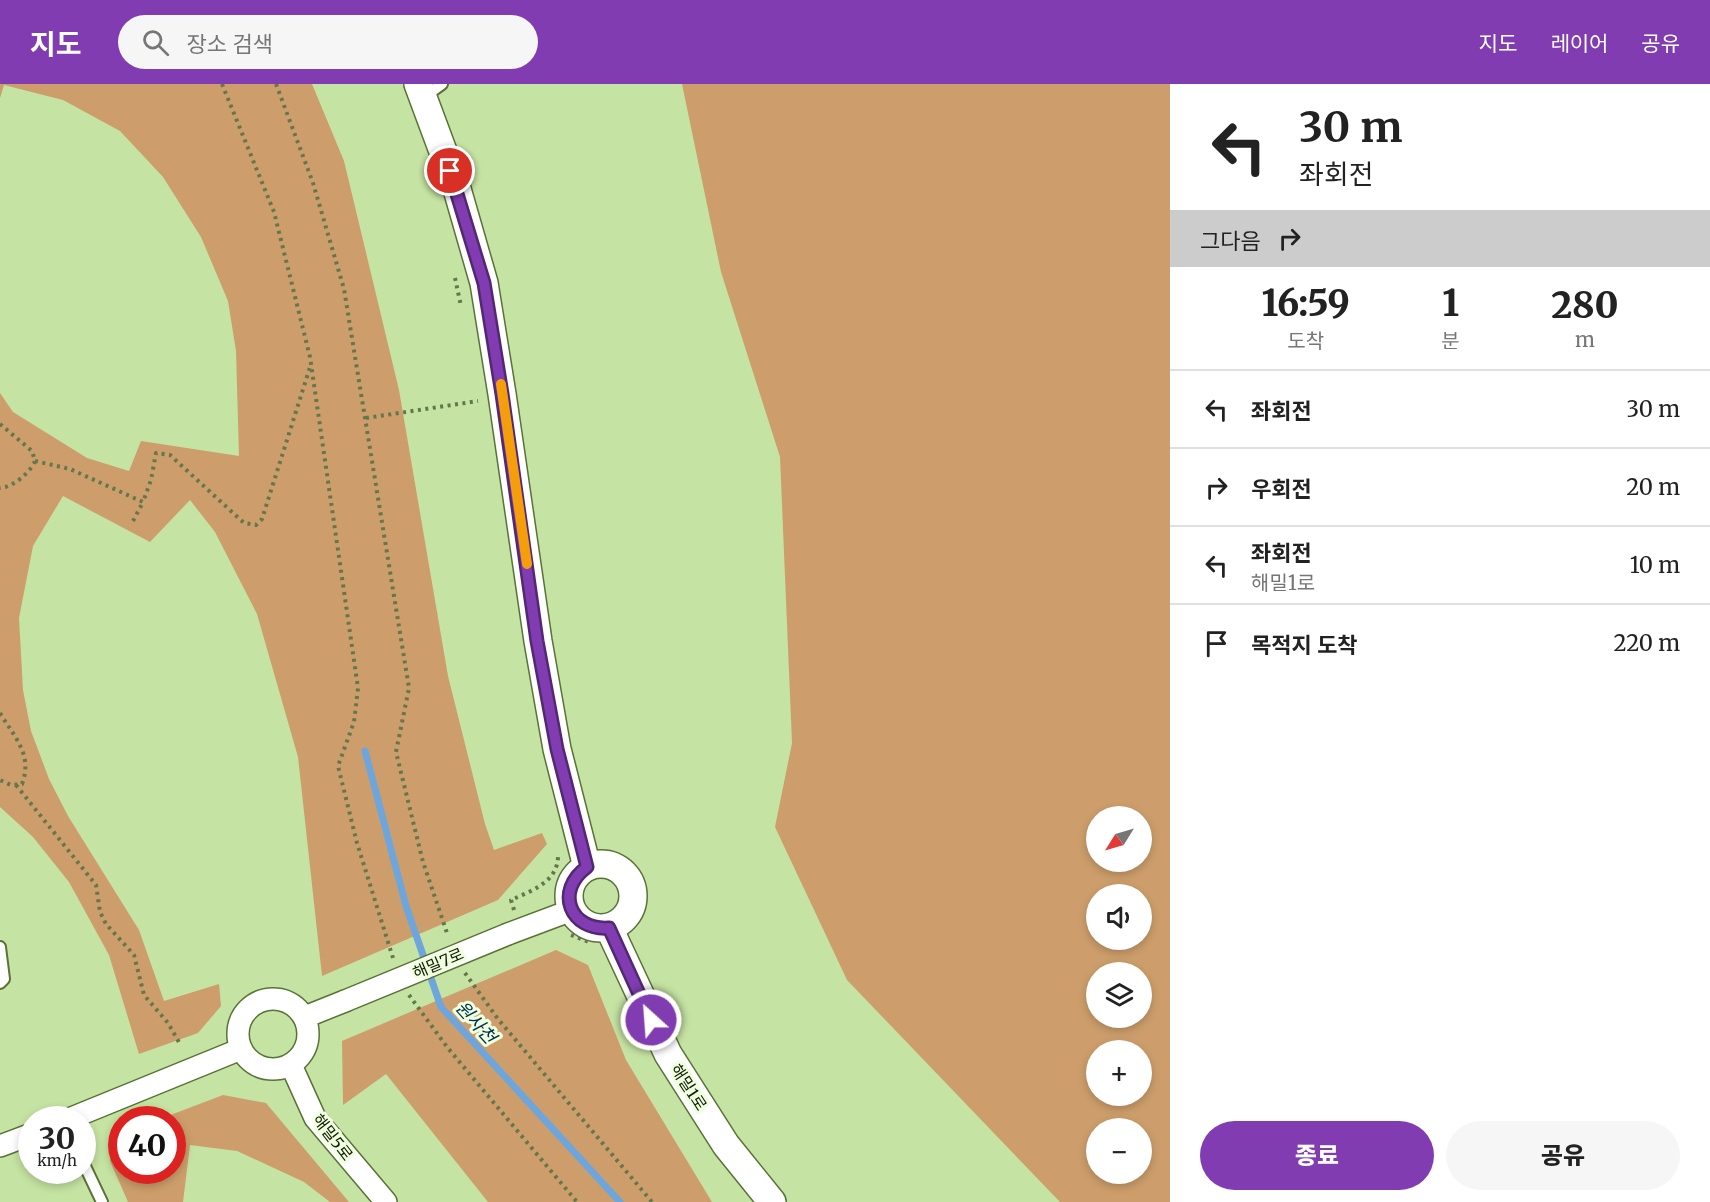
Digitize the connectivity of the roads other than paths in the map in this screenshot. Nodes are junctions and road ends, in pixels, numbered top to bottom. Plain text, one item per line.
1 (428, 88) edge
2 (587, 867) junction
3 (572, 910) junction
4 (609, 928) junction
5 (0, 947) edge
6 (0, 982) edge
7 (305, 1017) junction
8 (241, 1049) junction
9 (291, 1065) junction
10 (96, 1108) edge
11 (18, 1139) edge
12 (0, 1146) edge
13 (93, 1184) edge
14 (102, 1202) edge
15 (386, 1202) edge
16 (772, 1202) edge

1 - 2 street
2 - 3 street
2 - 4 street
3 - 4 street
3 - 7 street, 해밀7로, bridge
4 - 16 street, 해밀1로
5 - 6 lane
7 - 8 street
7 - 9 street
8 - 9 street
8 - 10 street
9 - 15 street, 해밀5로
11 - 12 street
13 - 14 lane

